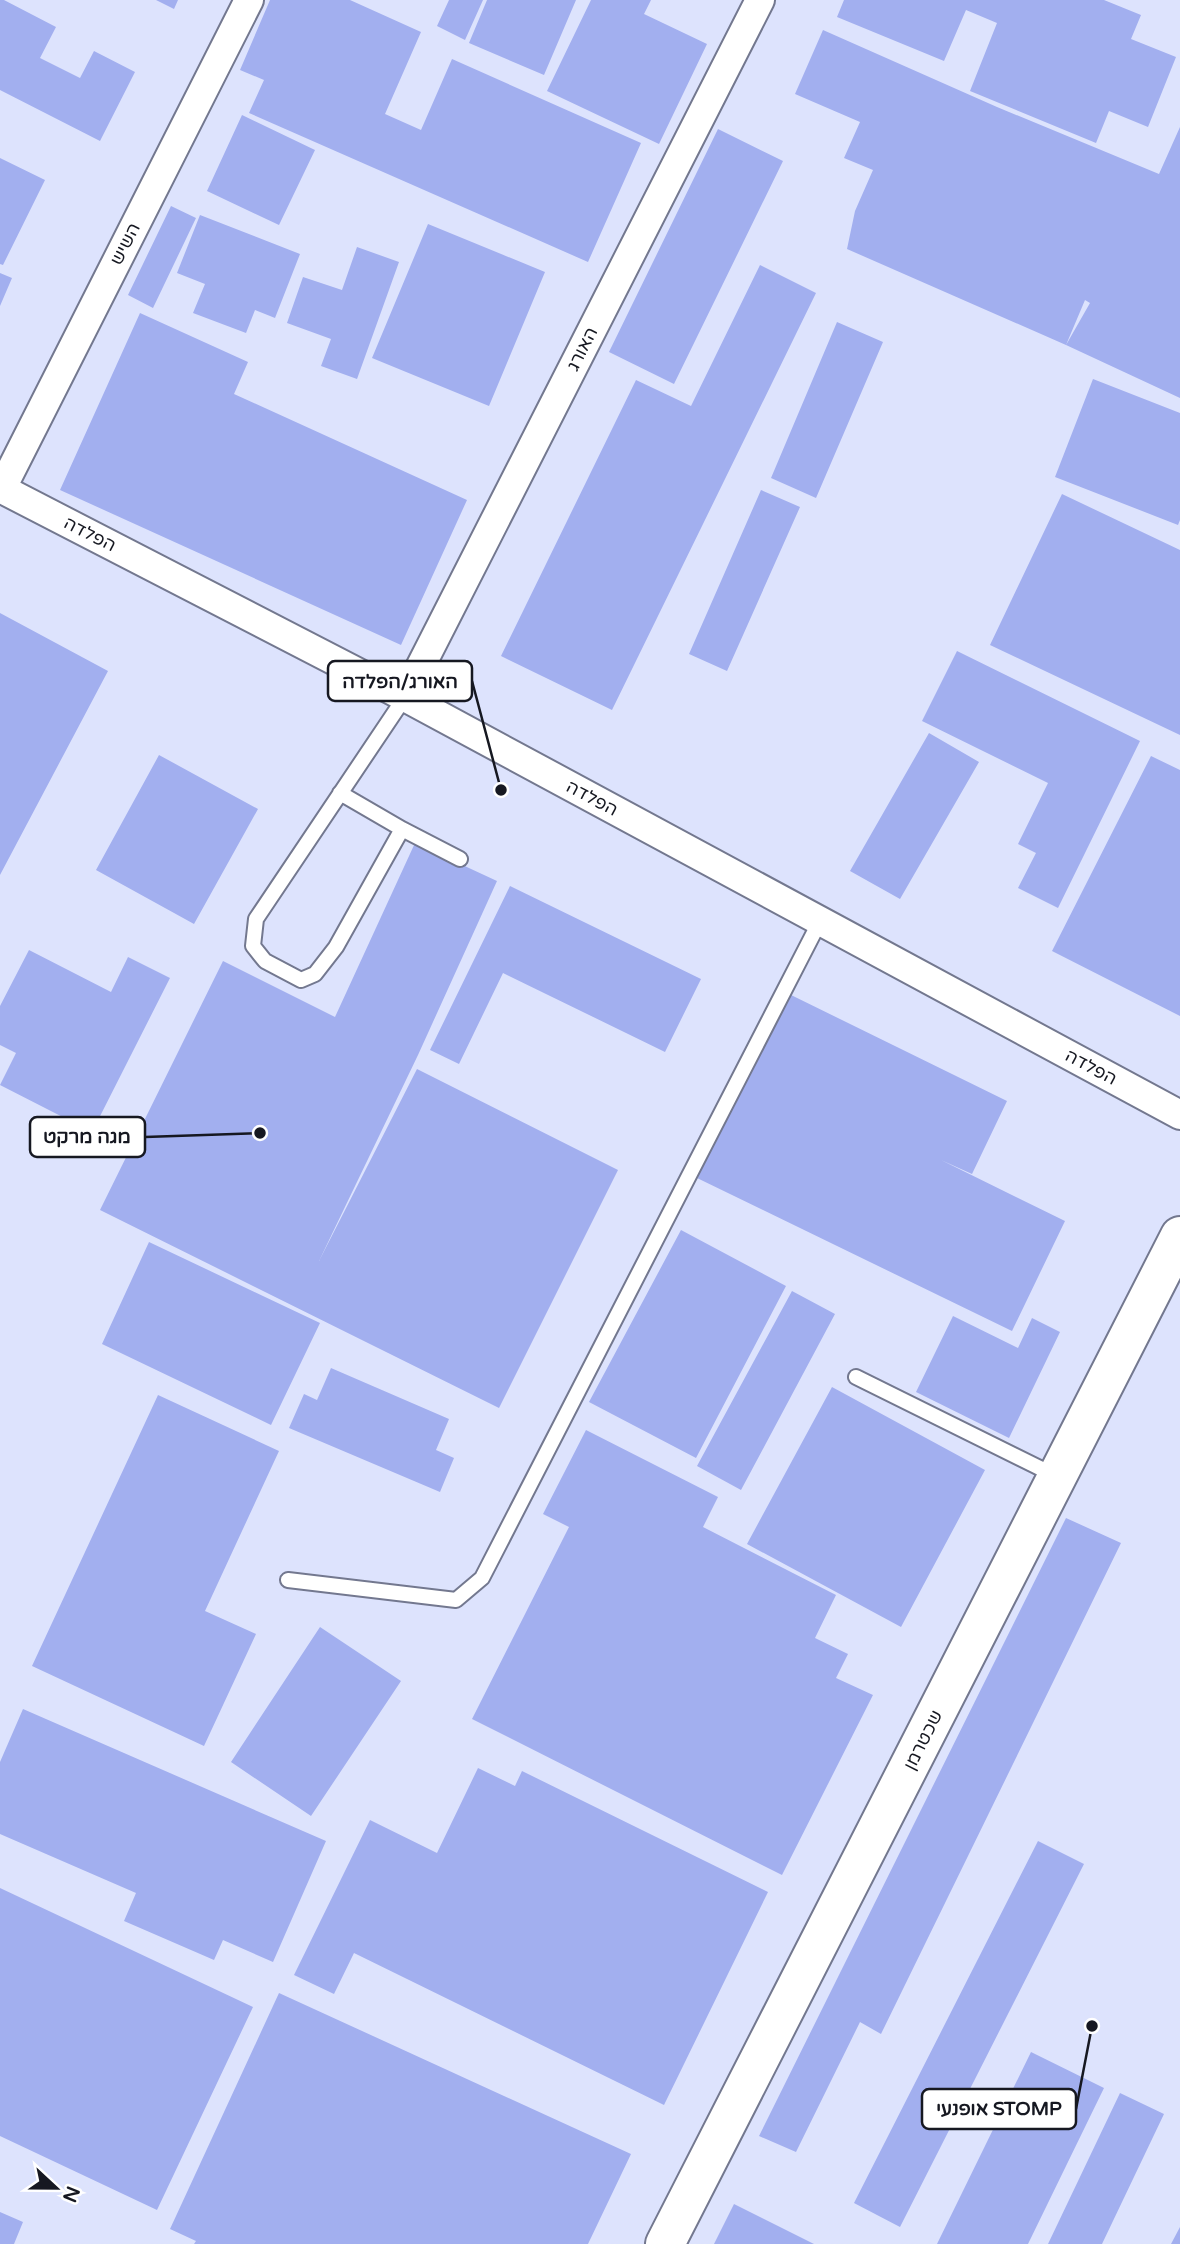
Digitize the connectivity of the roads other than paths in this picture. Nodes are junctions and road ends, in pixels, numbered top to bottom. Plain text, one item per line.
1 (248, 0) edge
2 (760, 0) edge
3 (1, 488) edge
4 (405, 697) junction
5 (340, 793) junction
6 (402, 829) junction
7 (460, 859) dead end
8 (820, 921) junction
9 (1180, 1115) edge
10 (1180, 1236) edge
11 (856, 1377) dead end
12 (1057, 1477) junction
13 (288, 1580) dead end
14 (666, 2244) edge

1 - 3 street, השיש
2 - 4 street, האורג
3 - 4 street, הפלדה
4 - 5 lane
4 - 8 street, הפלדה
5 - 6 lane
5 - 6 lane
6 - 7 lane
8 - 9 street, הפלדה
8 - 13 lane
10 - 12 street, שכטרמן
11 - 12 lane
12 - 14 street, שכטרמן

